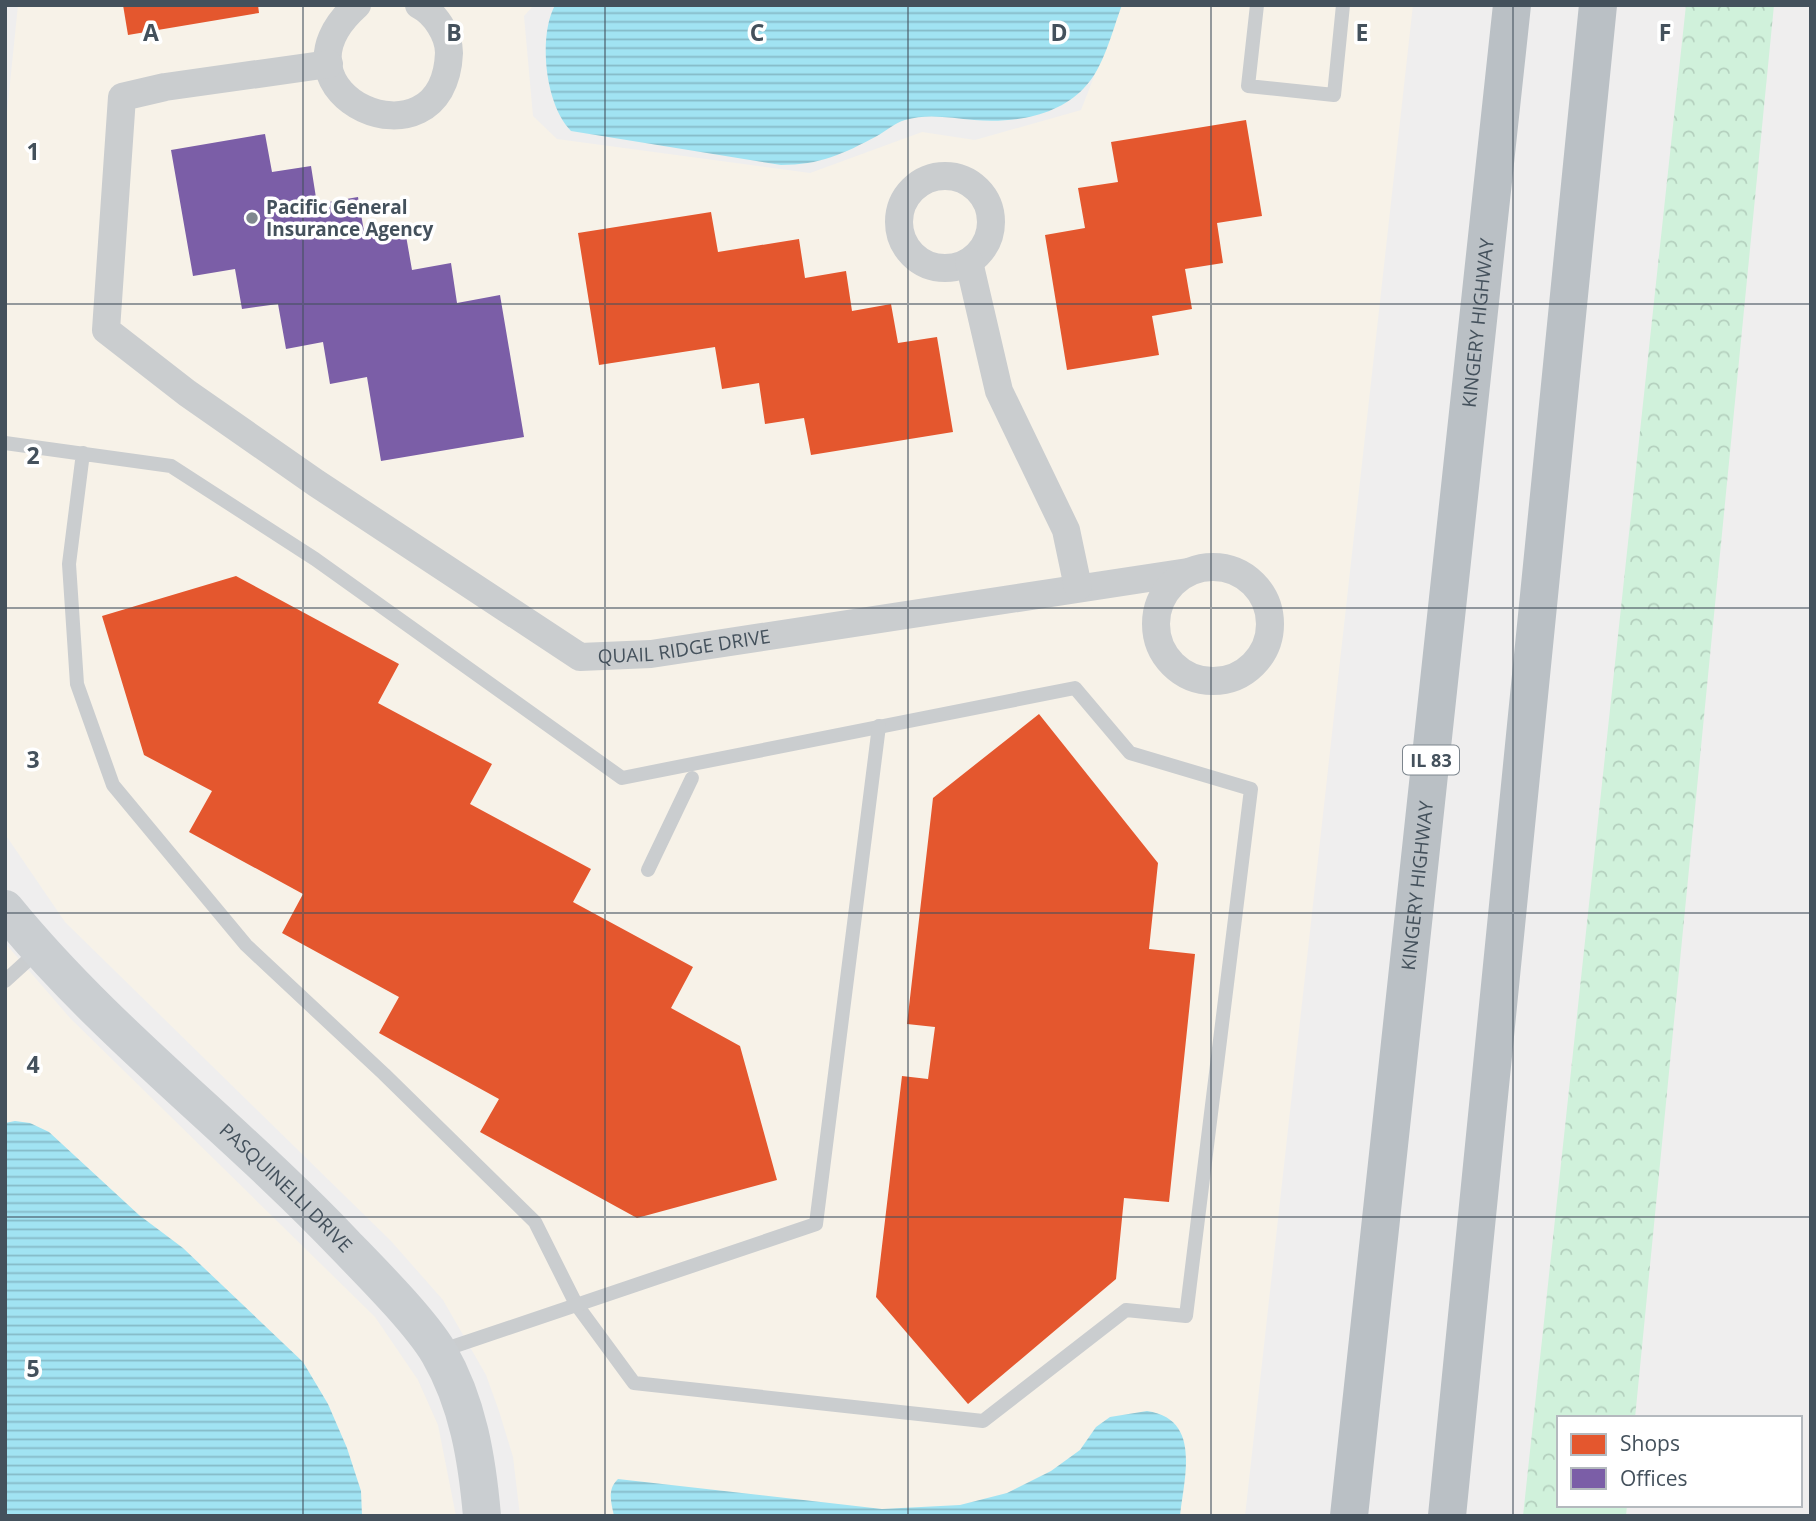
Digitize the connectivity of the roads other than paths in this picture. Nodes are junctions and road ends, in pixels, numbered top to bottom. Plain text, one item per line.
1 (358, 5) edge
2 (419, 5) edge
3 (1256, 5) edge
4 (1343, 5) edge
5 (1513, 5) edge
6 (1598, 5) edge
7 (329, 64) junction
8 (970, 262) dead end
9 (5, 443) edge
10 (83, 453) junction
11 (1188, 572) junction
12 (1078, 587) junction
13 (879, 726) junction
14 (692, 778) dead end
15 (648, 870) dead end
16 (5, 909) edge
17 (39, 950) junction
18 (5, 981) edge
19 (576, 1304) junction
20 (439, 1352) junction
21 (482, 1516) edge
22 (1349, 1516) edge
23 (1447, 1516) edge

1 - 7 street
2 - 7 street
3 - 4 lane
5 - 22 highway, KINGERY HIGHWAY / IL 83
6 - 23 highway
7 - 12 street, QUAIL RIDGE DRIVE
8 - 12 street
9 - 10 lane
10 - 13 lane
10 - 19 lane
11 - 11 street, QUAIL RIDGE DRIVE
11 - 12 street, QUAIL RIDGE DRIVE
13 - 19 lane
13 - 19 lane
14 - 15 lane
16 - 17 street, PASQUINELLI DRIVE
17 - 18 lane
17 - 20 street, PASQUINELLI DRIVE
19 - 20 lane
20 - 21 street, PASQUINELLI DRIVE

